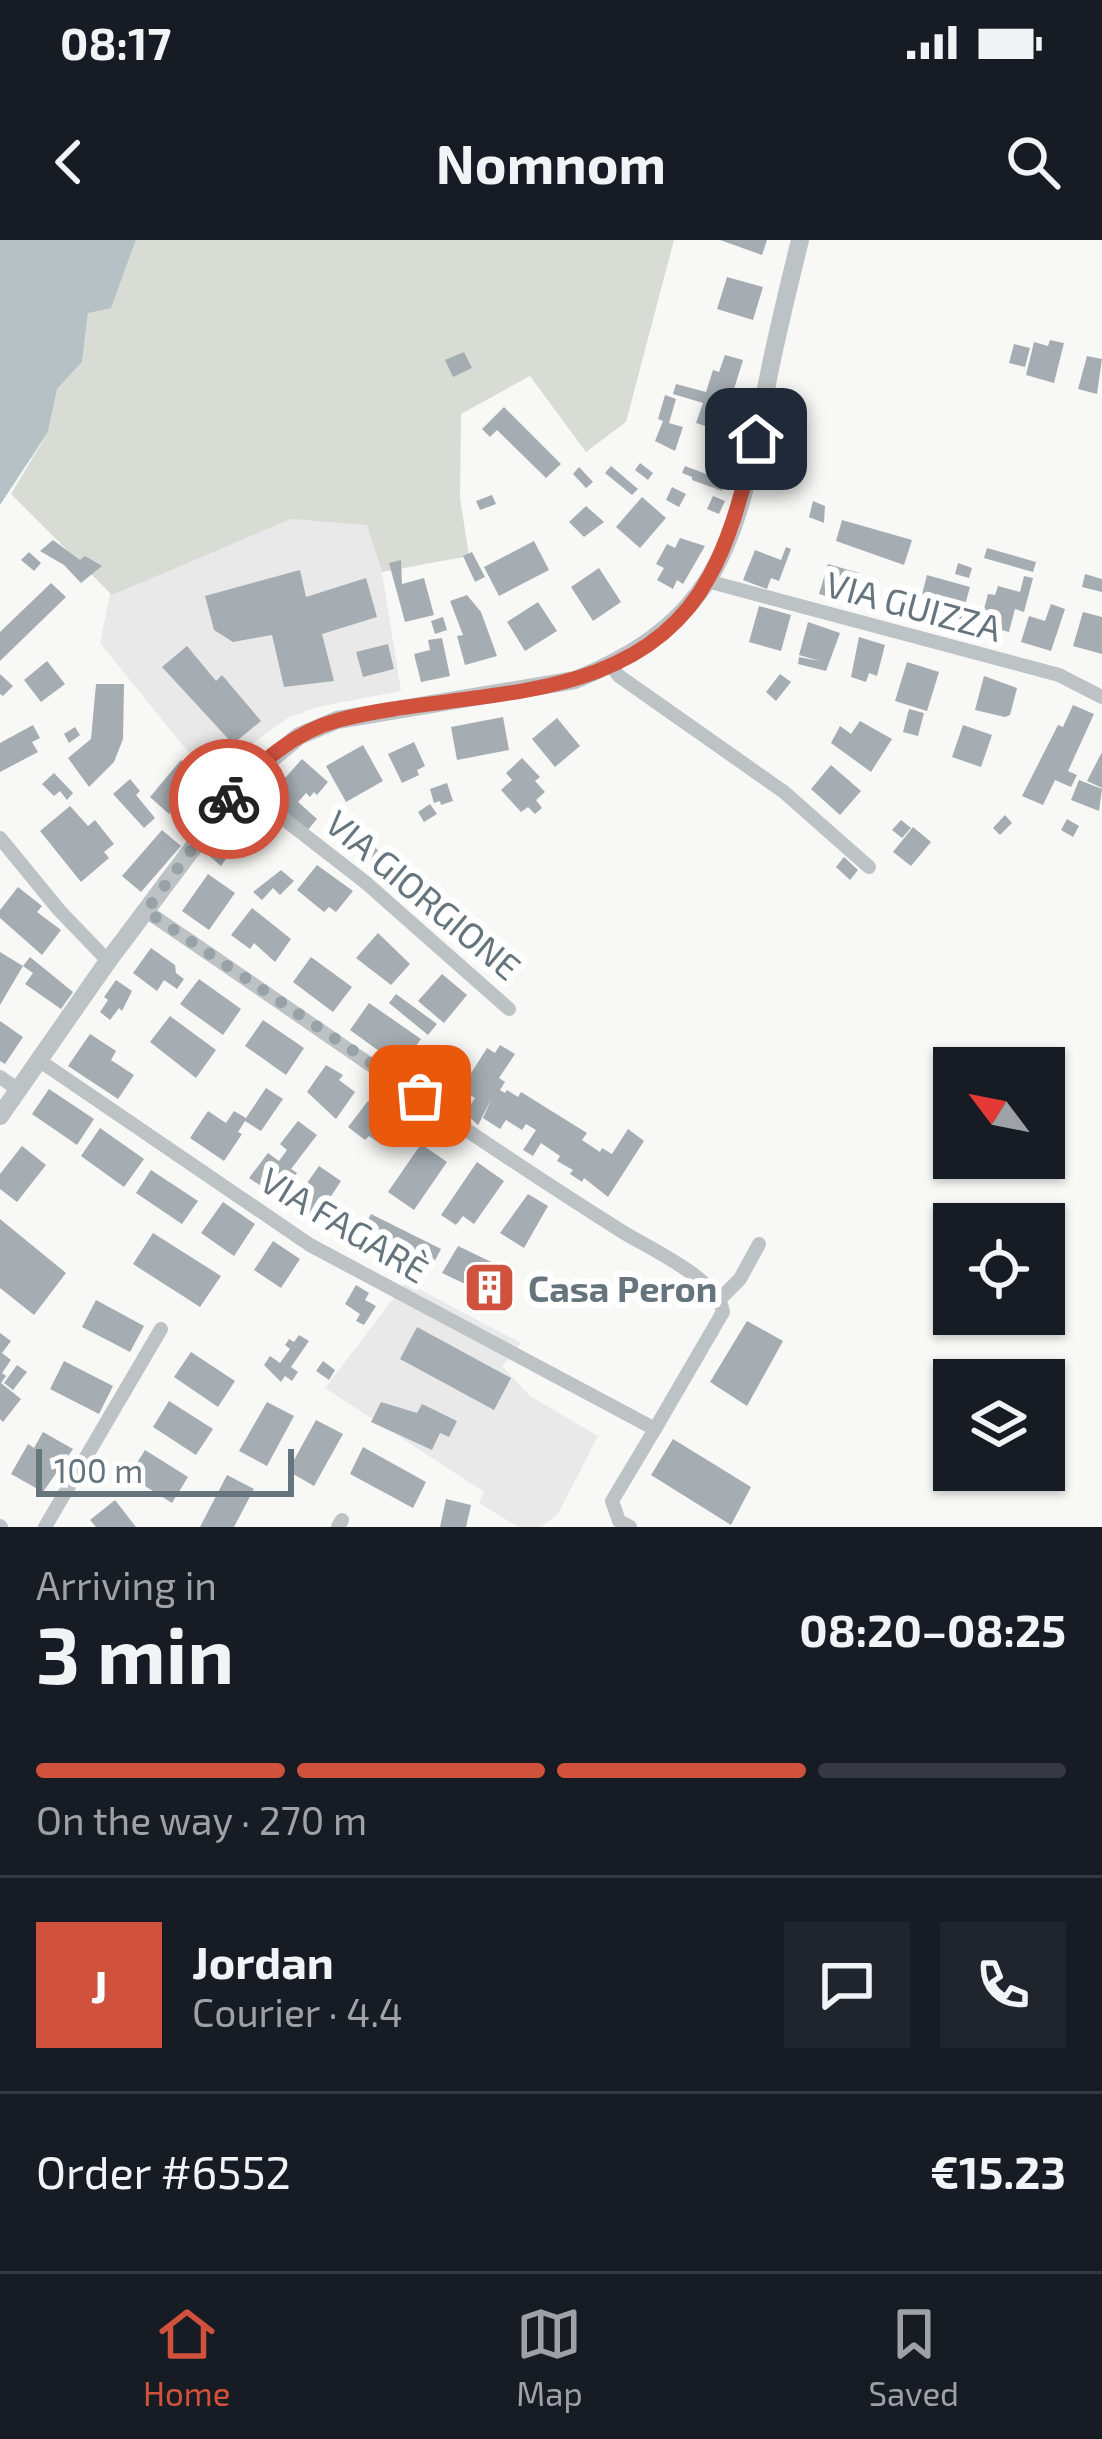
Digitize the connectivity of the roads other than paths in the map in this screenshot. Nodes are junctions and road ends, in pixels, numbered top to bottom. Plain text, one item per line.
1 (800, 240) edge
2 (707, 581) junction
3 (611, 665) junction
4 (1102, 697) edge
5 (240, 785) junction
6 (0, 838) edge
7 (869, 867) dead end
8 (146, 911) junction
9 (108, 962) junction
10 (509, 1009) dead end
11 (40, 1061) junction
12 (0, 1077) edge
13 (19, 1090) junction
14 (0, 1116) edge
15 (759, 1244) dead end
16 (721, 1298) junction
17 (160, 1329) dead end
18 (655, 1429) junction
19 (45, 1527) edge
20 (630, 1527) edge

1 - 2 street
2 - 3 street
2 - 4 street, VIA GUIZZA
3 - 5 street
3 - 7 street
5 - 8 street
5 - 10 street, VIA GIORGIONE
6 - 9 street
8 - 9 street
8 - 16 street
9 - 11 street
11 - 13 street
11 - 18 street, VIA FAGARÈ
12 - 13 street
13 - 14 street
15 - 16 street
16 - 18 street
17 - 19 street
18 - 20 street

